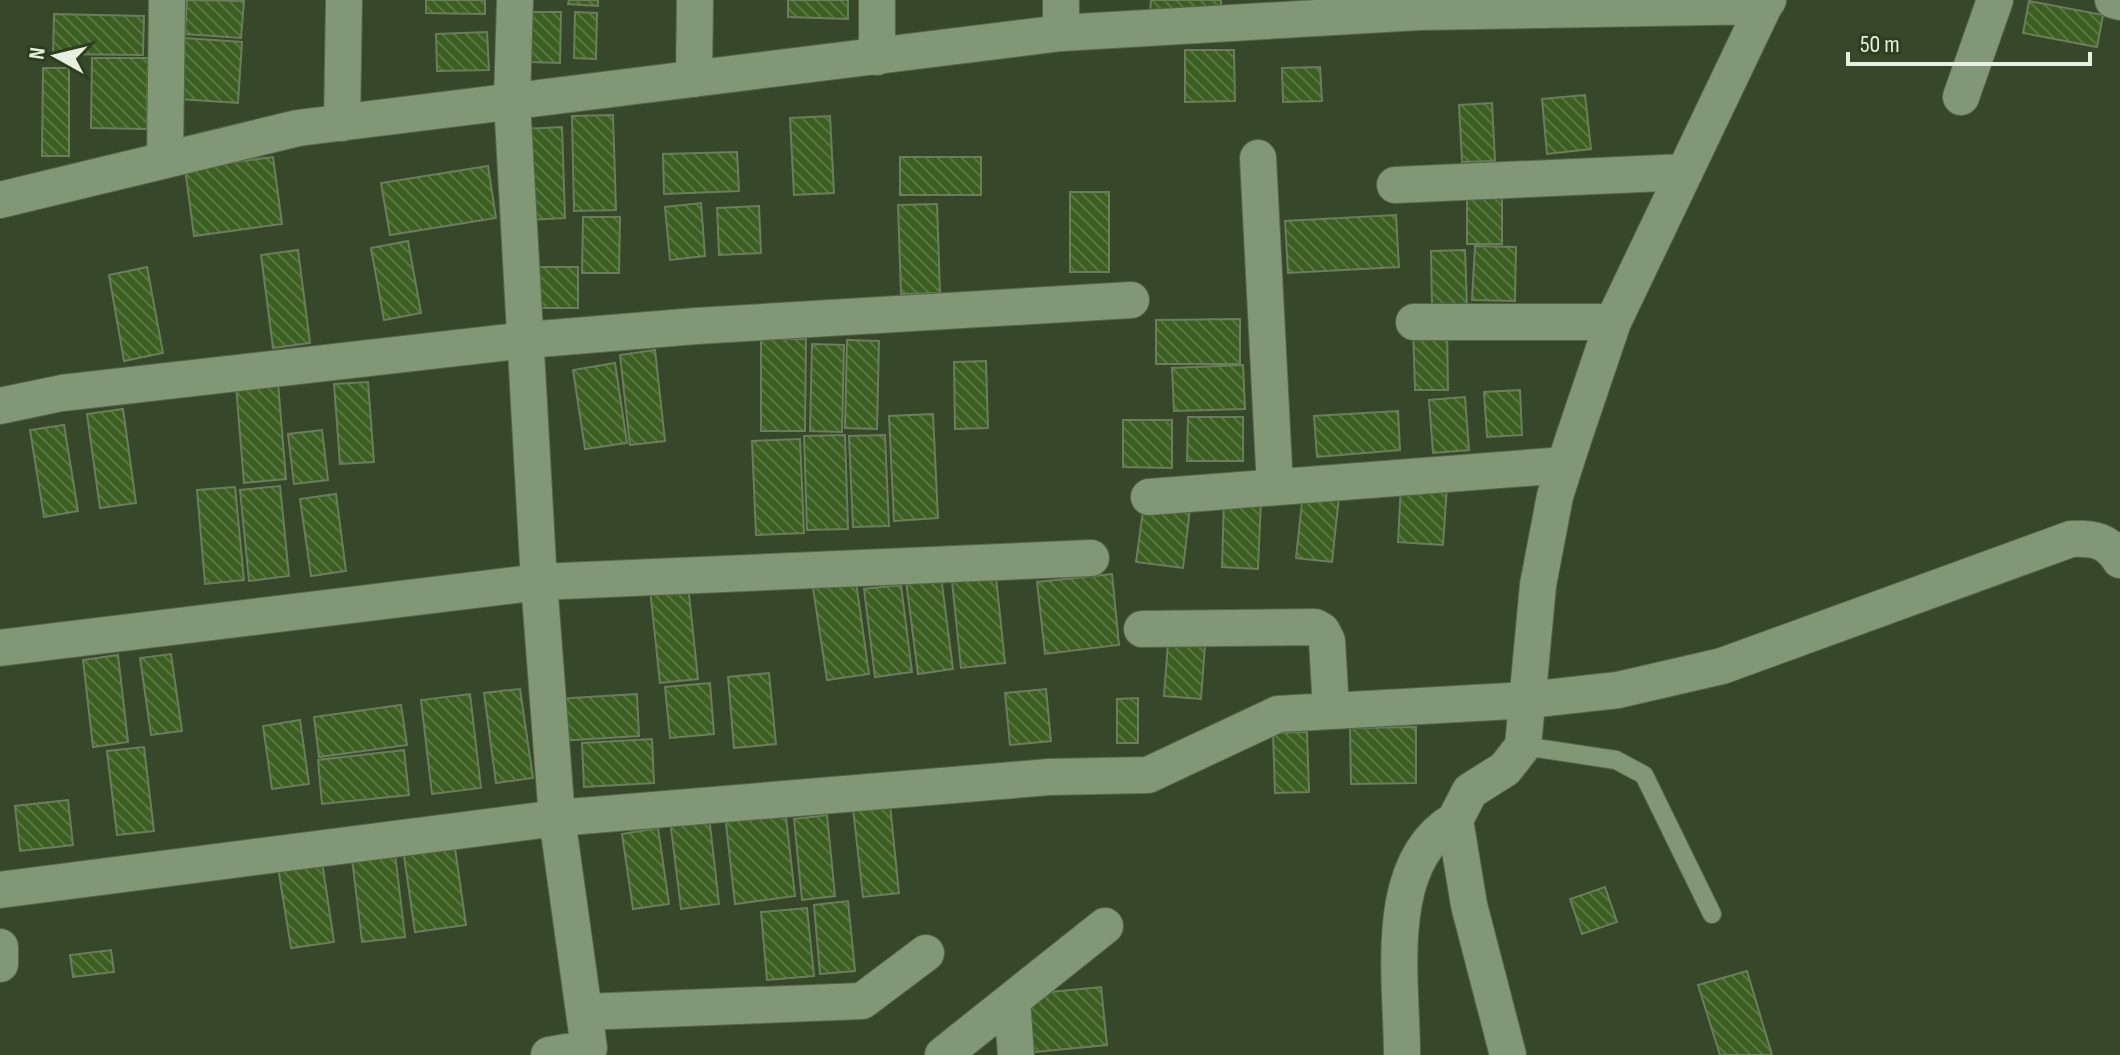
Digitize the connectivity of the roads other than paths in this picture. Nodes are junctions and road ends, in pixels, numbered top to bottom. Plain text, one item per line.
1 (167, 0) edge
2 (344, 0) edge
3 (515, 0) edge
4 (695, 0) edge
5 (877, 0) edge
6 (1995, 0) edge
7 (2113, 0) edge
8 (2120, 2) edge
9 (1766, 3) edge
10 (1420, 6) edge
11 (1526, 6) edge
12 (1239, 11) edge
13 (1061, 16) edge
14 (877, 57) junction
15 (694, 79) junction
16 (1961, 97) dead end
17 (512, 101) junction
18 (342, 123) junction
19 (165, 158) junction
20 (1258, 158) dead end
21 (1685, 172) junction
22 (1395, 185) dead end
23 (0, 200) edge
24 (1131, 300) dead end
25 (1414, 322) dead end
26 (1613, 322) junction
27 (527, 340) junction
28 (0, 406) edge
29 (1565, 465) junction
30 (1275, 487) junction
31 (1149, 497) dead end
32 (1091, 558) dead end
33 (2120, 560) edge
34 (539, 582) junction
35 (1142, 629) dead end
36 (0, 648) edge
37 (1528, 700) junction
38 (1331, 709) junction
39 (1523, 746) junction
40 (557, 818) junction
41 (1455, 820) junction
42 (0, 890) edge
43 (1712, 914) dead end
44 (1105, 926) dead end
45 (0, 947) edge
46 (926, 953) dead end
47 (0, 964) edge
48 (1012, 1000) junction
49 (584, 1012) junction
50 (590, 1051) edge
51 (549, 1055) edge
52 (943, 1055) edge
53 (1016, 1055) edge
54 (1402, 1055) edge
55 (1508, 1055) edge

1 - 19 street
2 - 18 street
3 - 17 street
4 - 15 street
5 - 14 street
6 - 16 street
7 - 8 street
9 - 11 street
9 - 21 street
10 - 11 street
10 - 12 street
12 - 13 street
13 - 14 street
14 - 15 street
15 - 17 street
17 - 18 street
17 - 27 street
18 - 19 street
19 - 23 street
20 - 30 street
21 - 22 street
21 - 26 street
24 - 27 street
25 - 26 street
26 - 29 street
27 - 28 street
27 - 34 street
29 - 30 street
29 - 37 street
30 - 31 street
32 - 34 street
33 - 37 street
34 - 36 street
34 - 40 street
35 - 38 street
37 - 38 street
37 - 39 street
38 - 40 street
39 - 41 street
39 - 43 lane
40 - 42 street
40 - 49 street
41 - 54 street
41 - 55 street
44 - 48 street
45 - 47 street
46 - 49 street
48 - 52 street
48 - 53 street
49 - 50 street
50 - 51 street

